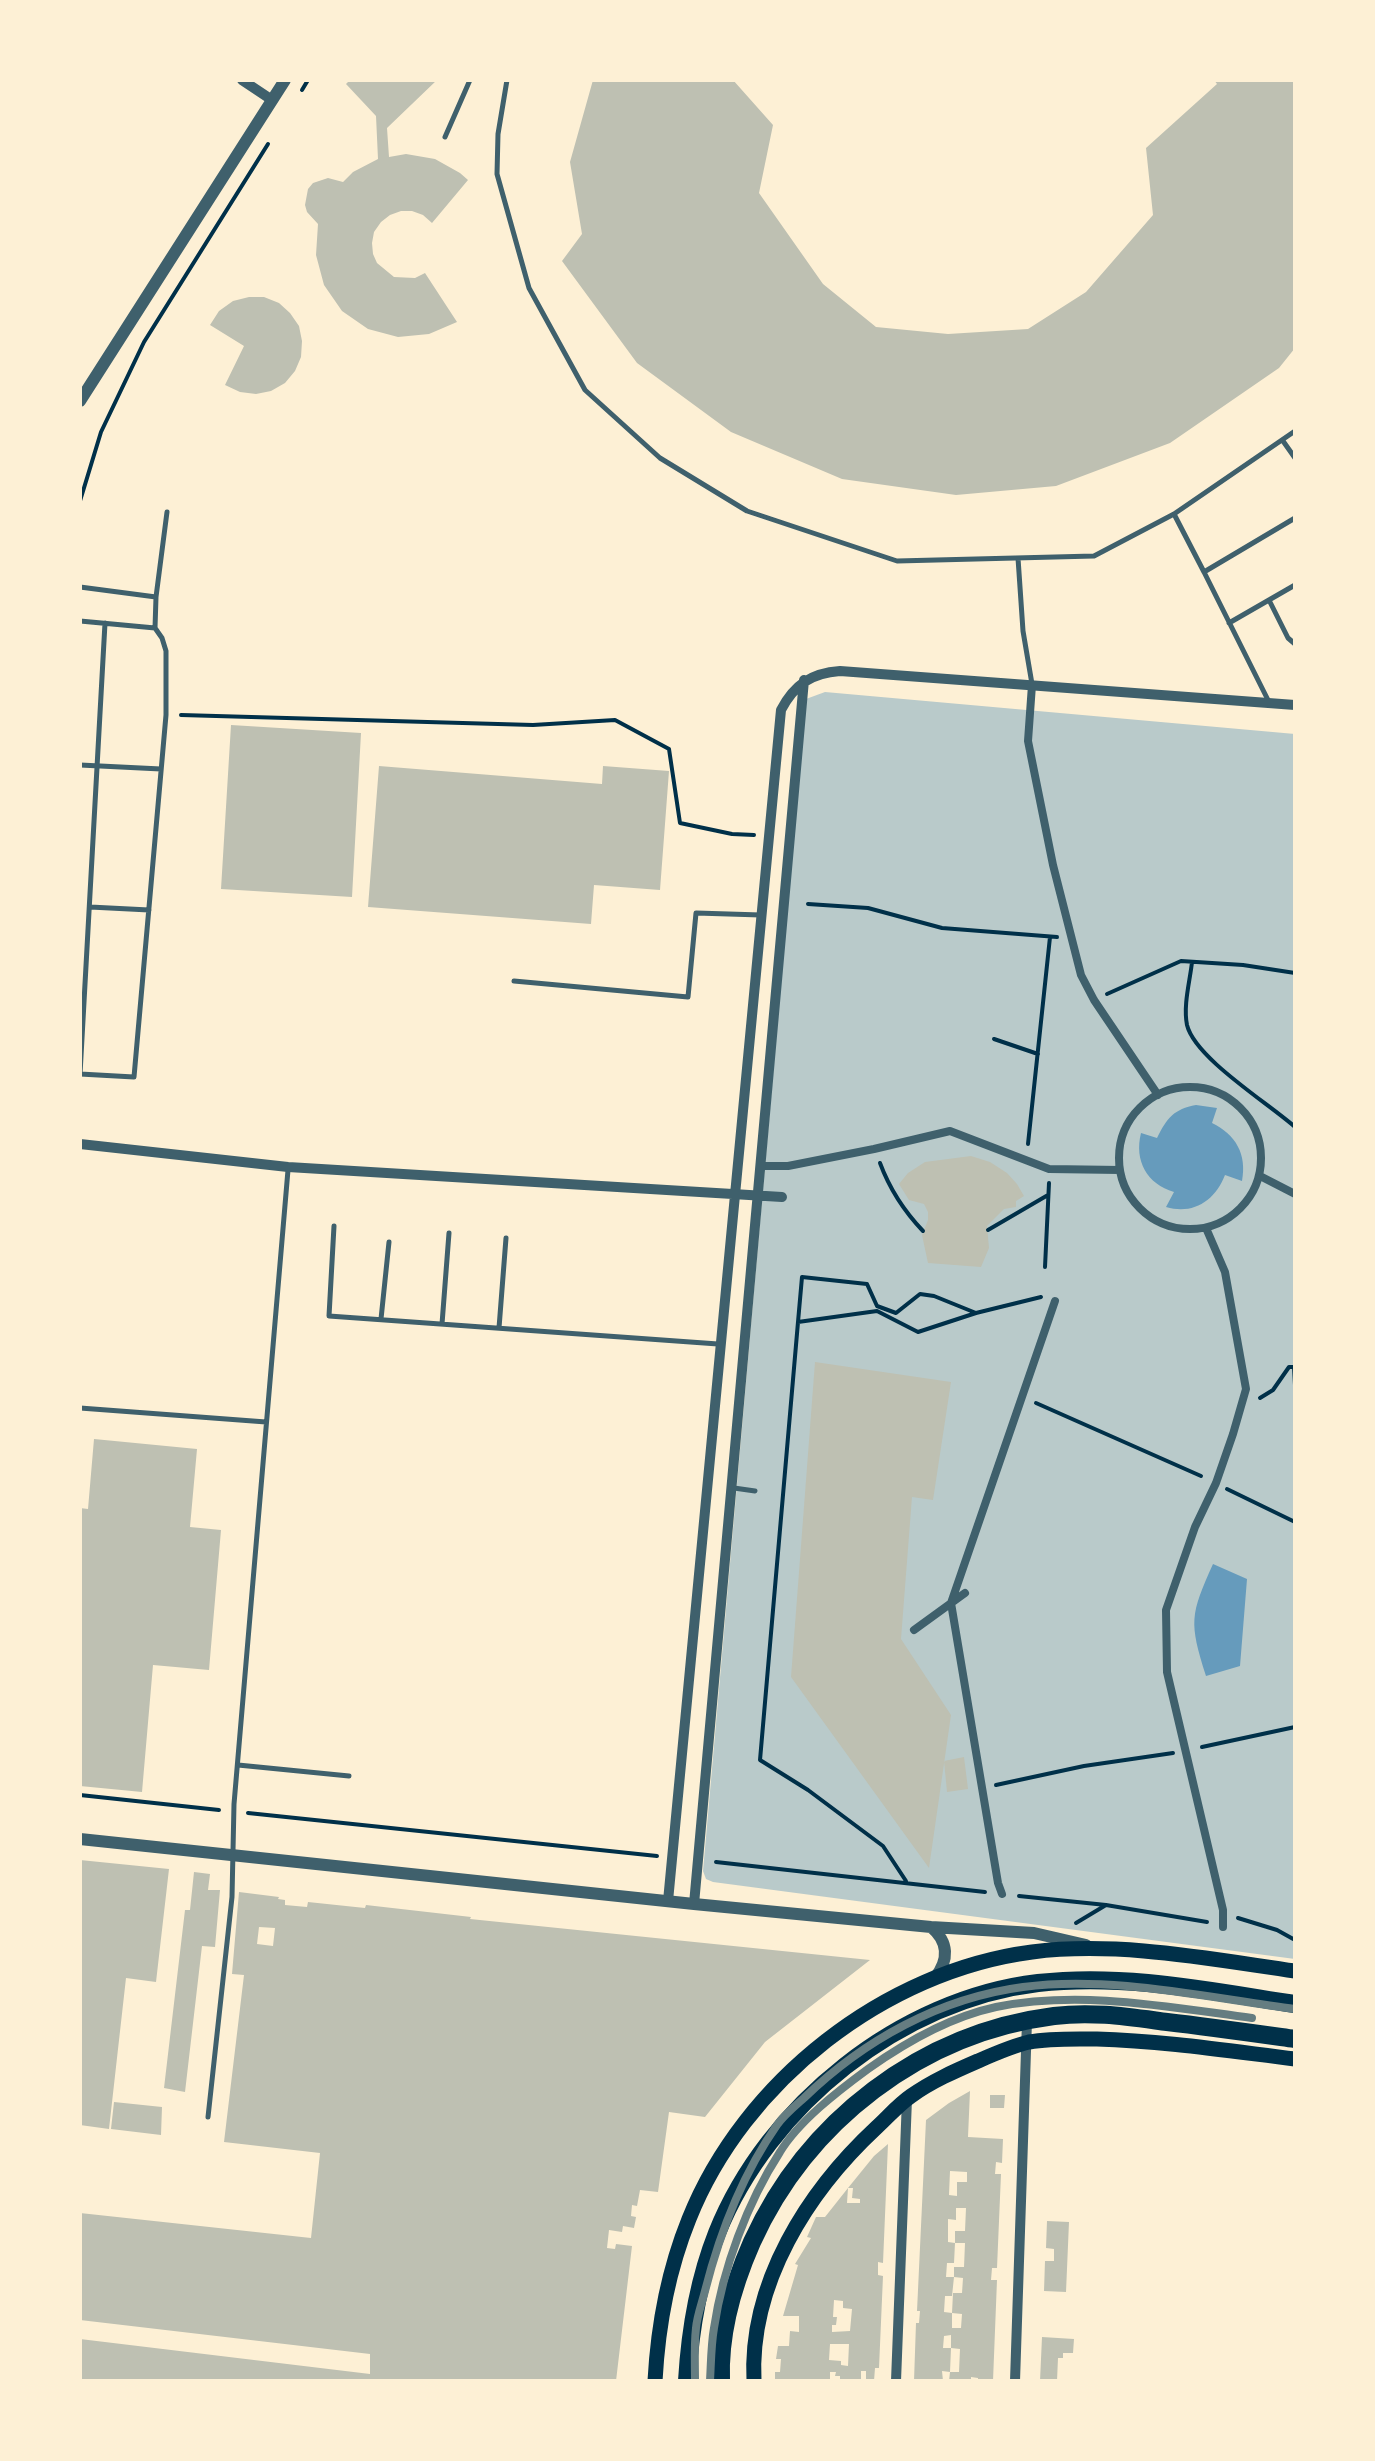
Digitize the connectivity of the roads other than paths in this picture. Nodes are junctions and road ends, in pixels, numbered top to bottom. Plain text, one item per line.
1 (242, 80) edge
2 (285, 80) edge
3 (470, 80) edge
4 (507, 80) edge
5 (272, 100) junction
6 (444, 137) dead end
7 (80, 401) edge
8 (1295, 431) edge
9 (1283, 441) junction
10 (1295, 458) edge
11 (166, 512) dead end
12 (1174, 514) junction
13 (1295, 518) edge
14 (1018, 558) junction
15 (1204, 572) junction
16 (1295, 586) edge
17 (80, 587) edge
18 (156, 597) junction
19 (1269, 600) junction
20 (80, 621) edge
21 (105, 623) junction
22 (1230, 624) junction
23 (154, 628) junction
24 (1295, 644) edge
25 (804, 680) junction
26 (1032, 685) junction
27 (1270, 703) junction
28 (1295, 705) edge
29 (80, 765) edge
30 (98, 766) junction
31 (161, 769) junction
32 (90, 907) junction
33 (149, 910) junction
34 (762, 915) junction
35 (514, 981) dead end
36 (80, 1074) edge
37 (1158, 1094) junction
38 (80, 1144) edge
39 (760, 1166) junction
40 (288, 1167) junction
41 (1120, 1170) junction
42 (1260, 1176) junction
43 (1295, 1194) edge
44 (735, 1195) junction
45 (758, 1196) junction
46 (782, 1197) dead end
47 (334, 1226) dead end
48 (1206, 1228) junction
49 (450, 1233) dead end
50 (506, 1238) dead end
51 (389, 1242) dead end
52 (1056, 1301) road end
53 (382, 1320) junction
54 (442, 1324) junction
55 (499, 1328) junction
56 (721, 1344) junction
57 (80, 1408) edge
58 (266, 1422) junction
59 (731, 1488) junction
60 (755, 1491) dead end
61 (965, 1593) dead end
62 (950, 1603) junction
63 (914, 1630) dead end
64 (238, 1765) junction
65 (350, 1776) dead end
66 (80, 1839) edge
67 (233, 1855) junction
68 (1002, 1894) dead end
69 (668, 1901) junction
70 (694, 1904) junction
71 (931, 1926) junction
72 (1223, 1927) dead end
73 (1099, 1948) junction
74 (1295, 1971) edge
75 (935, 1978) junction
76 (1295, 2004) edge
77 (1028, 2021) junction
78 (1295, 2039) edge
79 (1027, 2042) junction
80 (1295, 2059) edge
81 (907, 2098) junction
82 (208, 2117) dead end
83 (655, 2381) edge
84 (686, 2381) edge
85 (722, 2381) edge
86 (754, 2381) edge
87 (896, 2381) edge
88 (1014, 2381) edge

1 - 5 street
2 - 5 street
3 - 6 lane
4 - 14 lane
5 - 7 street
8 - 9 lane
9 - 10 lane
9 - 12 lane
11 - 18 lane
12 - 14 lane
12 - 15 lane
13 - 15 lane
14 - 26 lane
15 - 22 lane
16 - 19 lane
17 - 18 lane
18 - 23 lane
19 - 22 lane
19 - 24 lane
20 - 21 lane
21 - 23 lane
21 - 30 lane
22 - 27 lane
23 - 31 lane
25 - 26 street
25 - 34 street
25 - 39 street
26 - 27 street
26 - 37 street
27 - 28 street
29 - 30 lane
30 - 31 lane
30 - 32 lane
31 - 33 lane
32 - 33 lane
32 - 36 lane
33 - 36 lane
34 - 35 lane
34 - 44 street
37 - 41 street
37 - 42 street
38 - 40 street
39 - 41 street
39 - 45 street
40 - 44 street
40 - 58 lane
41 - 48 street
42 - 43 street
42 - 48 street
44 - 45 street
44 - 56 street
45 - 46 street
45 - 59 street
47 - 53 lane
48 - 72 street
49 - 54 lane
50 - 55 lane
51 - 53 lane
52 - 62 street
53 - 54 lane
54 - 55 lane
55 - 56 lane
56 - 69 street
57 - 58 lane
58 - 64 lane
59 - 60 lane
59 - 70 street
61 - 62 street
62 - 63 street
62 - 68 street
64 - 65 lane
64 - 67 lane
66 - 67 street
67 - 69 street
67 - 82 lane
69 - 70 street
70 - 71 street
71 - 73 street
71 - 75 street
73 - 74 main road
73 - 75 main road
75 - 83 main road
76 - 84 main road
77 - 78 main road
77 - 79 street
77 - 85 main road
79 - 80 main road
79 - 81 main road
79 - 88 street
81 - 86 main road
81 - 87 street

